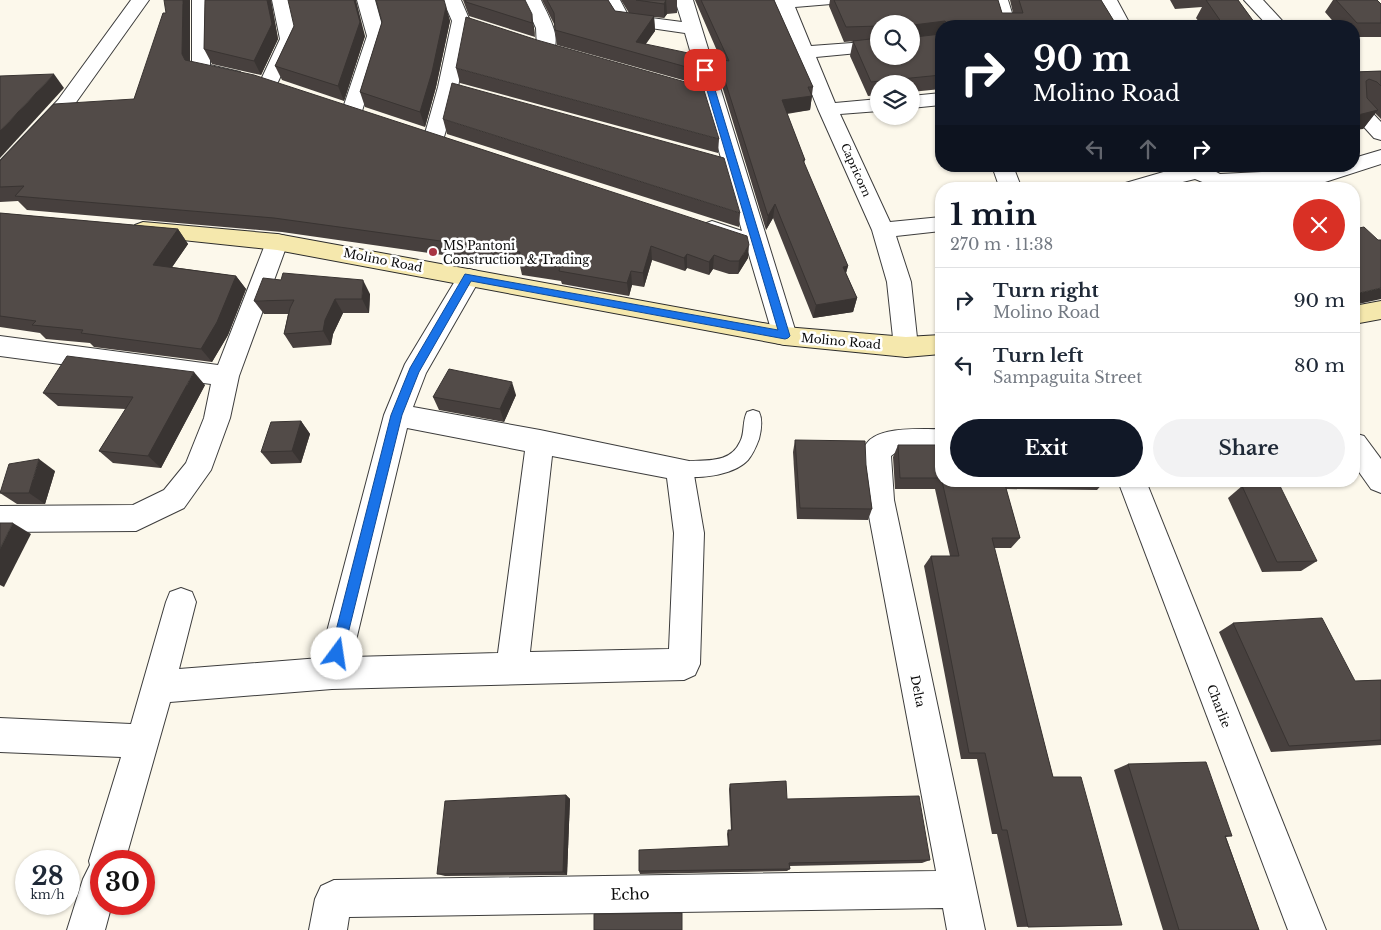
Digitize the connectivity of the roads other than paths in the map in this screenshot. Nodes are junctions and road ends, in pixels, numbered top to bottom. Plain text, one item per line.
1 (140, 0) edge
2 (201, 0) edge
3 (281, 0) edge
4 (366, 0) edge
5 (452, 0) edge
6 (532, 0) edge
7 (611, 0) edge
8 (684, 0) edge
9 (825, 0) edge
10 (999, 0) edge
11 (1108, 0) edge
12 (1253, 0) edge
13 (784, 2) edge
14 (1005, 20) edge
15 (1119, 20) edge
16 (1272, 20) edge
17 (461, 21) junction
18 (480, 28) edge
19 (693, 29) junction
20 (527, 43) edge
21 (870, 47) edge
22 (546, 49) junction
23 (806, 52) junction
24 (564, 54) edge
25 (448, 87) junction
26 (467, 92) edge
27 (935, 100) edge
28 (920, 101) edge
29 (870, 105) edge
30 (828, 109) junction
31 (352, 111) edge
32 (1360, 111) edge
33 (1381, 134) edge
34 (434, 137) edge
35 (1381, 157) edge
36 (1360, 164) edge
37 (1186, 172) edge
38 (1200, 172) edge
39 (1334, 172) edge
40 (0, 174) edge
41 (1153, 182) edge
42 (694, 222) edge
43 (935, 225) edge
44 (118, 228) edge
45 (883, 230) junction
46 (277, 242) junction
47 (759, 244) junction
48 (469, 277) junction
49 (1381, 310) edge
50 (1360, 314) edge
51 (785, 336) junction
52 (935, 345) edge
53 (0, 346) edge
54 (906, 347) junction
55 (226, 376) junction
56 (396, 415) junction
57 (753, 417) dead end
58 (935, 440) edge
59 (540, 441) junction
60 (1360, 452) edge
61 (679, 468) junction
62 (1381, 482) edge
63 (1134, 487) edge
64 (0, 519) edge
65 (181, 602) dead end
66 (512, 669) junction
67 (332, 673) junction
68 (156, 687) junction
69 (0, 735) edge
70 (143, 741) junction
71 (110, 850) edge
72 (957, 889) junction
73 (90, 915) edge
74 (86, 930) edge
75 (328, 930) edge
76 (966, 930) edge
77 (1306, 930) edge

1 - 40 street
2 - 3 street
4 - 31 street
5 - 17 street
6 - 22 street
7 - 19 street
8 - 19 street
9 - 13 street
10 - 14 street
11 - 15 street
12 - 16 street
13 - 23 street, Capricorn
17 - 18 street
17 - 25 street
19 - 47 street
20 - 22 street
21 - 23 street
22 - 24 street
23 - 30 street, Capricorn
25 - 26 street
25 - 34 street
27 - 28 street
29 - 30 street
30 - 45 street, Capricorn
32 - 33 street
35 - 36 street
37 - 41 street
38 - 39 street
42 - 47 street
43 - 45 street
44 - 46 main road, Molino Road
45 - 54 street, Capricorn
46 - 48 main road, Molino Road
46 - 55 street
47 - 51 street
48 - 51 main road, Molino Road
48 - 56 street
49 - 50 main road
51 - 54 main road, Molino Road
52 - 54 main road, Molino Road
53 - 55 street
55 - 64 street
56 - 59 street
56 - 67 street
57 - 61 lane
58 - 72 street, Delta
59 - 61 street
59 - 66 street
60 - 62 street
61 - 66 street
63 - 77 street, Charlie
65 - 68 street
66 - 67 street
67 - 68 street
68 - 70 street
69 - 70 street
70 - 71 street
72 - 75 street, Echo
72 - 76 street, Delta
73 - 74 street

